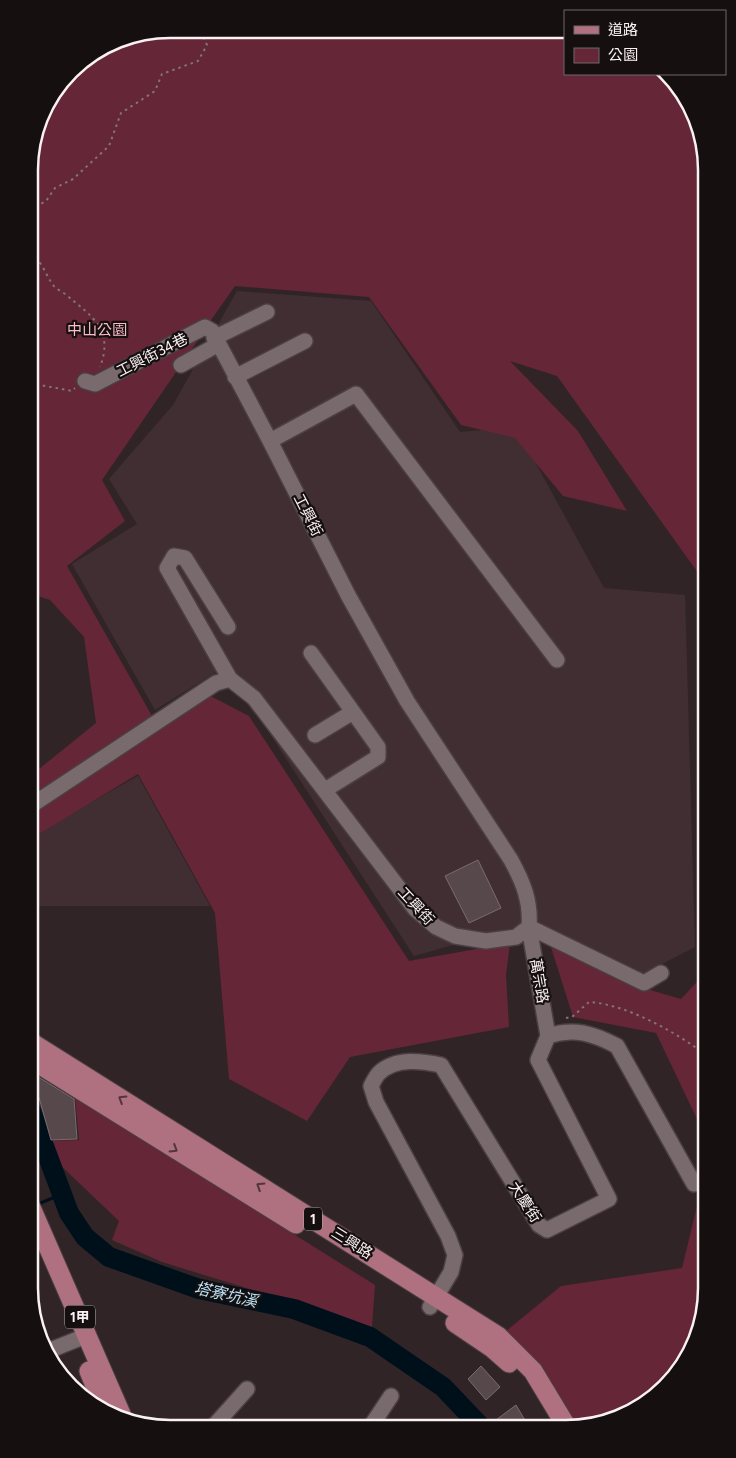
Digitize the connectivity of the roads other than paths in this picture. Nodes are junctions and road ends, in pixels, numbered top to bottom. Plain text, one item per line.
1 (267, 312) dead end
2 (216, 342) junction
3 (305, 342) dead end
4 (181, 365) dead end
5 (235, 377) junction
6 (85, 381) road end
7 (270, 441) junction
8 (228, 627) dead end
9 (312, 653) dead end
10 (557, 660) dead end
11 (230, 680) junction
12 (353, 712) junction
13 (315, 735) dead end
14 (325, 790) junction
15 (37, 801) edge
16 (529, 927) junction
17 (661, 974) dead end
18 (547, 1029) junction
19 (37, 1047) edge
20 (37, 1063) edge
21 (694, 1184) dead end
22 (37, 1241) edge
23 (434, 1302) junction
24 (82, 1337) junction
25 (53, 1350) edge
26 (247, 1389) dead end
27 (391, 1396) dead end
28 (102, 1402) edge
29 (119, 1410) edge
30 (219, 1420) edge
31 (375, 1420) edge
32 (549, 1420) edge
33 (563, 1420) edge

1 - 2 street
2 - 4 street
2 - 5 street, 工興街
2 - 6 street, 工興街34巷
3 - 5 street
5 - 7 street, 工興街
7 - 10 street
7 - 16 street, 工興街
8 - 11 street
9 - 12 street
11 - 14 street, 工興街
11 - 15 street
12 - 13 street
12 - 14 street
14 - 16 street, 工興街
16 - 17 street
16 - 18 street, 萬宗路
18 - 21 street
18 - 23 street, 大慶街
23 -> 19 main road, 三興路 / 1
20 -> 23 main road, 三興路 / 1
22 - 24 main road, 1甲
23 - 32 main road, 三興路 / 1
23 - 33 main road, 三興路 / 1
24 - 25 street
24 - 28 main road, 1甲
24 - 29 main road, 1甲
26 - 30 street
27 - 31 street

